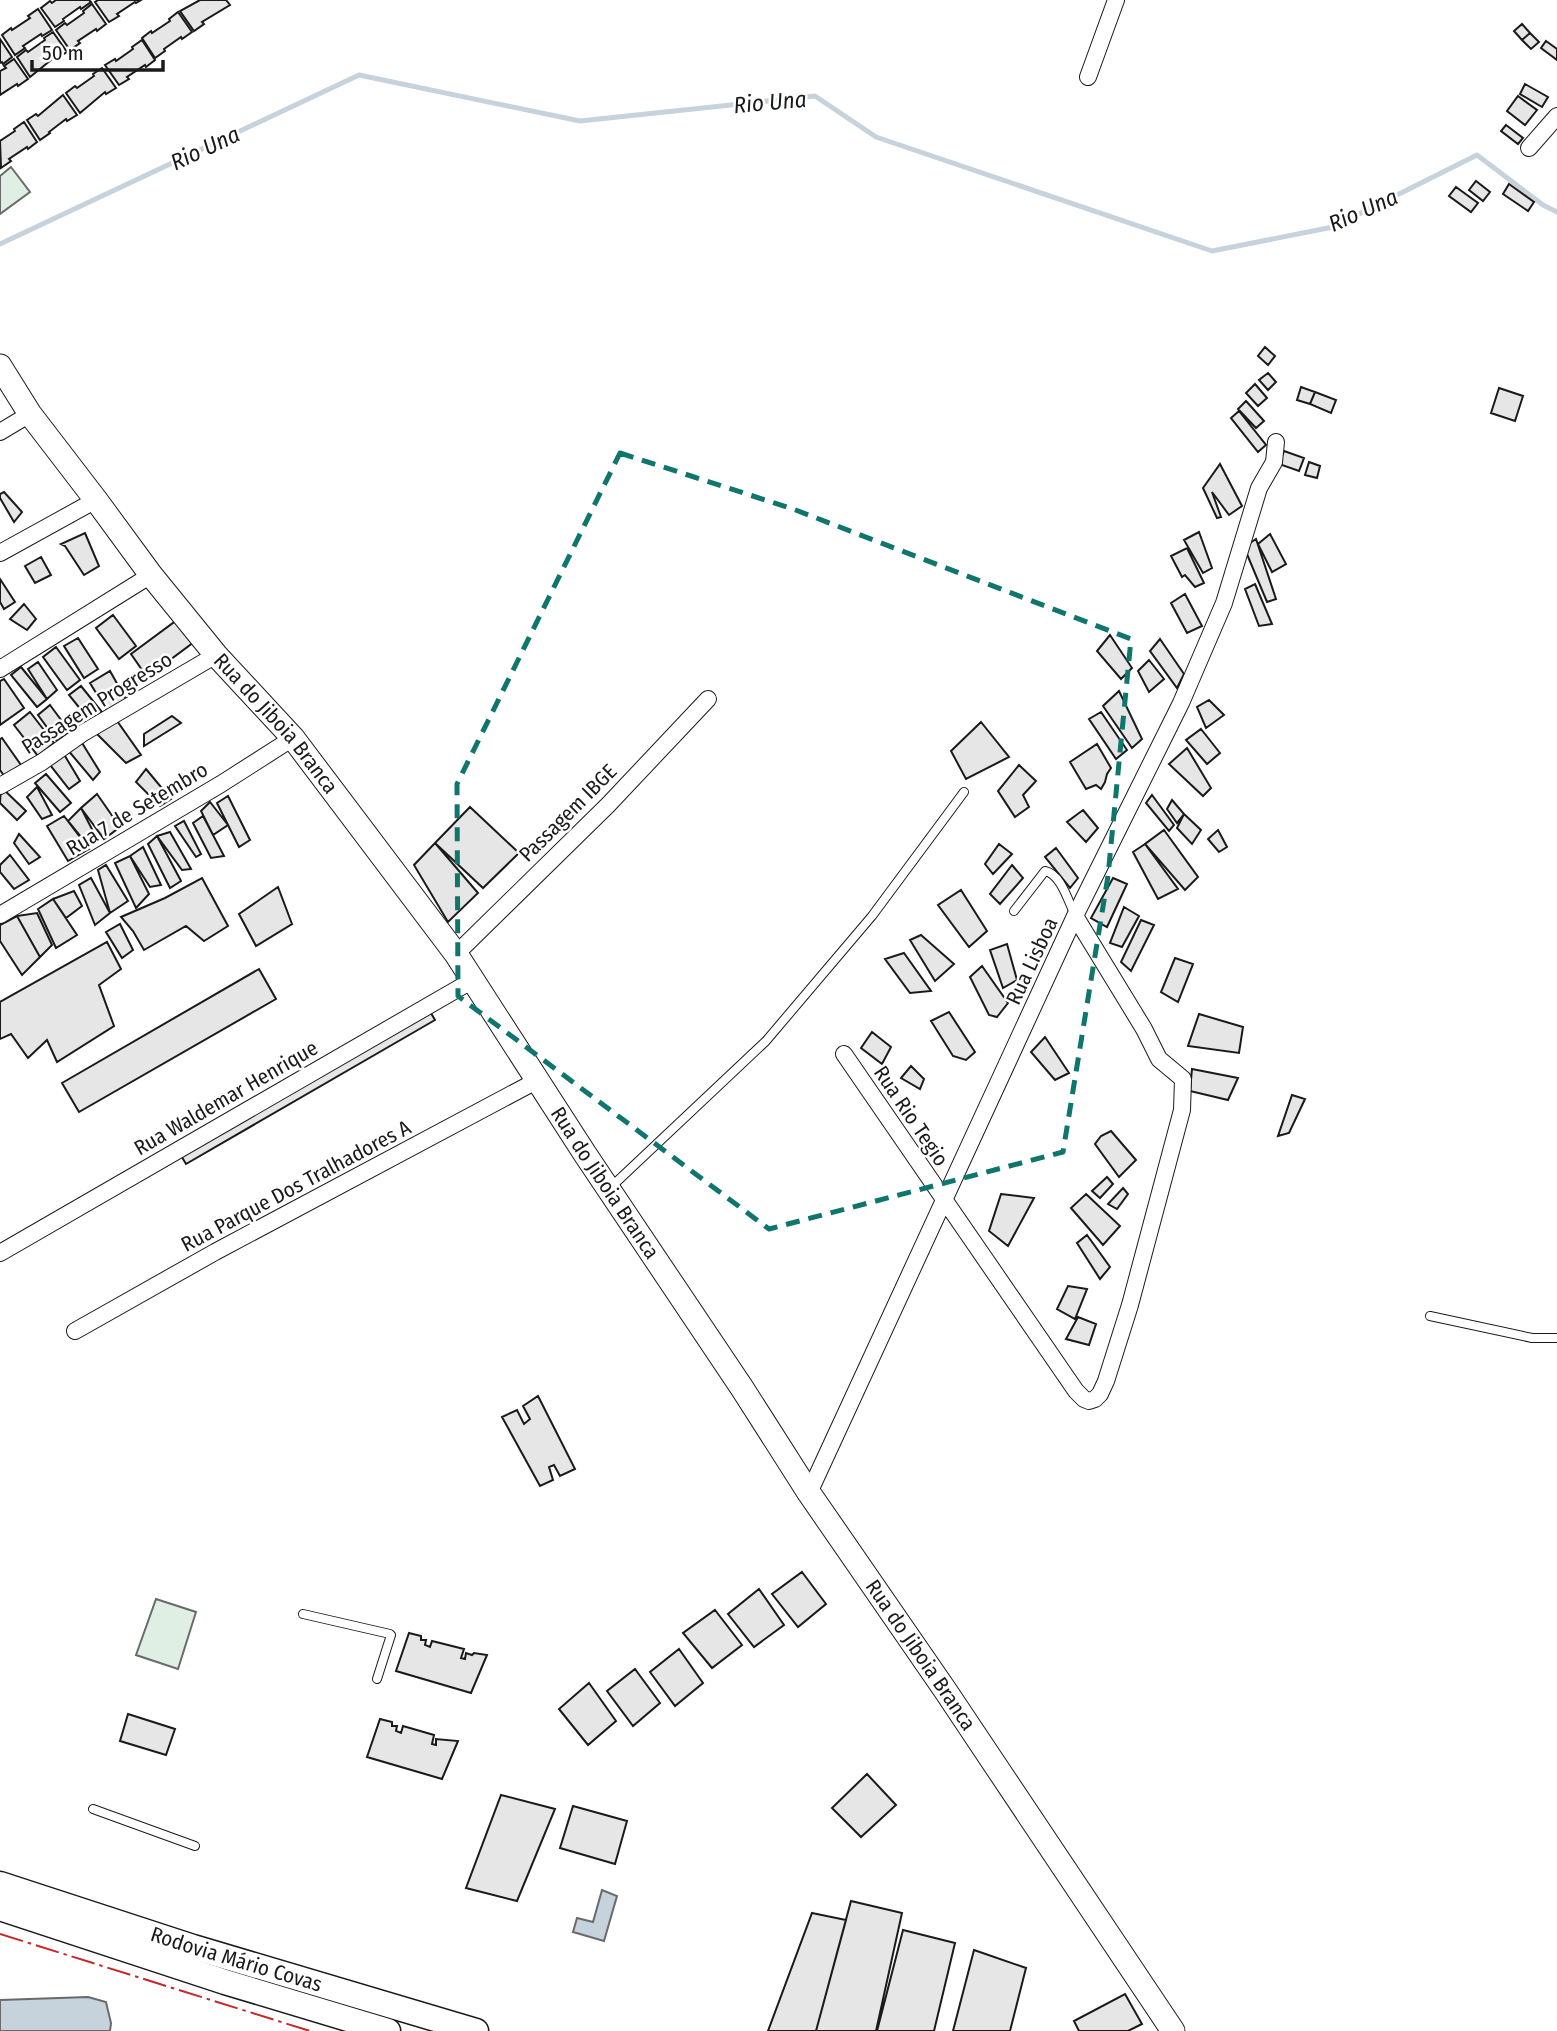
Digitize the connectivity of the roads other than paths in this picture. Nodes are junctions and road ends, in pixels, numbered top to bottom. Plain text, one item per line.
1 (1116, 0) edge
2 (1088, 77) dead end
3 (1557, 116) edge
4 (1529, 148) dead end
5 (0, 366) edge
6 (30, 414) junction
7 (0, 432) edge
8 (1276, 442) dead end
9 (96, 500) junction
10 (0, 553) edge
11 (150, 575) junction
12 (216, 655) junction
13 (0, 668) edge
14 (708, 699) dead end
15 (293, 738) junction
16 (0, 786) edge
17 (964, 792) dead end
18 (1014, 911) dead end
19 (0, 915) edge
20 (1076, 916) junction
21 (456, 954) junction
22 (473, 980) junction
23 (844, 1054) dead end
24 (538, 1080) junction
25 (609, 1190) junction
26 (944, 1202) junction
27 (0, 1253) edge
28 (1430, 1316) dead end
29 (75, 1331) dead end
30 (1557, 1338) edge
31 (809, 1493) junction
32 (303, 1614) dead end
33 (377, 1679) dead end
34 (93, 1809) dead end
35 (195, 1846) dead end
36 (0, 1884) edge
37 (0, 1908) edge
38 (379, 2030) edge
39 (476, 2031) edge
40 (1173, 2031) edge

1 - 2 street
3 - 4 street
5 - 6 main road, Rua do Jiboia Branca
6 - 7 street
6 - 9 main road, Rua do Jiboia Branca
8 - 20 street, Rua Lisboa
9 - 10 street
9 - 11 main road, Rua do Jiboia Branca
11 - 12 main road, Rua do Jiboia Branca
11 - 13 street
12 - 15 main road, Rua do Jiboia Branca
12 - 16 street, Passagem Progresso
14 - 21 street, Passagem IBGE
15 - 19 street, Rua 7 de Setembro
15 - 21 main road, Rua do Jiboia Branca
17 - 25 lane
18 - 20 lane
20 - 26 street, Rua Lisboa
20 - 26 street, Rua Rio Tegio
21 - 22 main road, Rua do Jiboia Branca
22 - 24 main road, Rua do Jiboia Branca
22 - 27 street, Rua Waldemar Henrique
23 - 26 street, Rua Rio Tegio
24 - 25 main road, Rua do Jiboia Branca
24 - 29 street, Rua Parque Dos Tralhadores A
25 - 31 main road, Rua do Jiboia Branca
26 - 31 street, Rua Lisboa
28 - 30 lane
31 - 40 main road, Rua do Jiboia Branca
32 - 33 lane
34 - 35 lane
36 - 39 main road, Rodovia Mário Covas
37 - 38 main road, Rodovia Mário Covas

